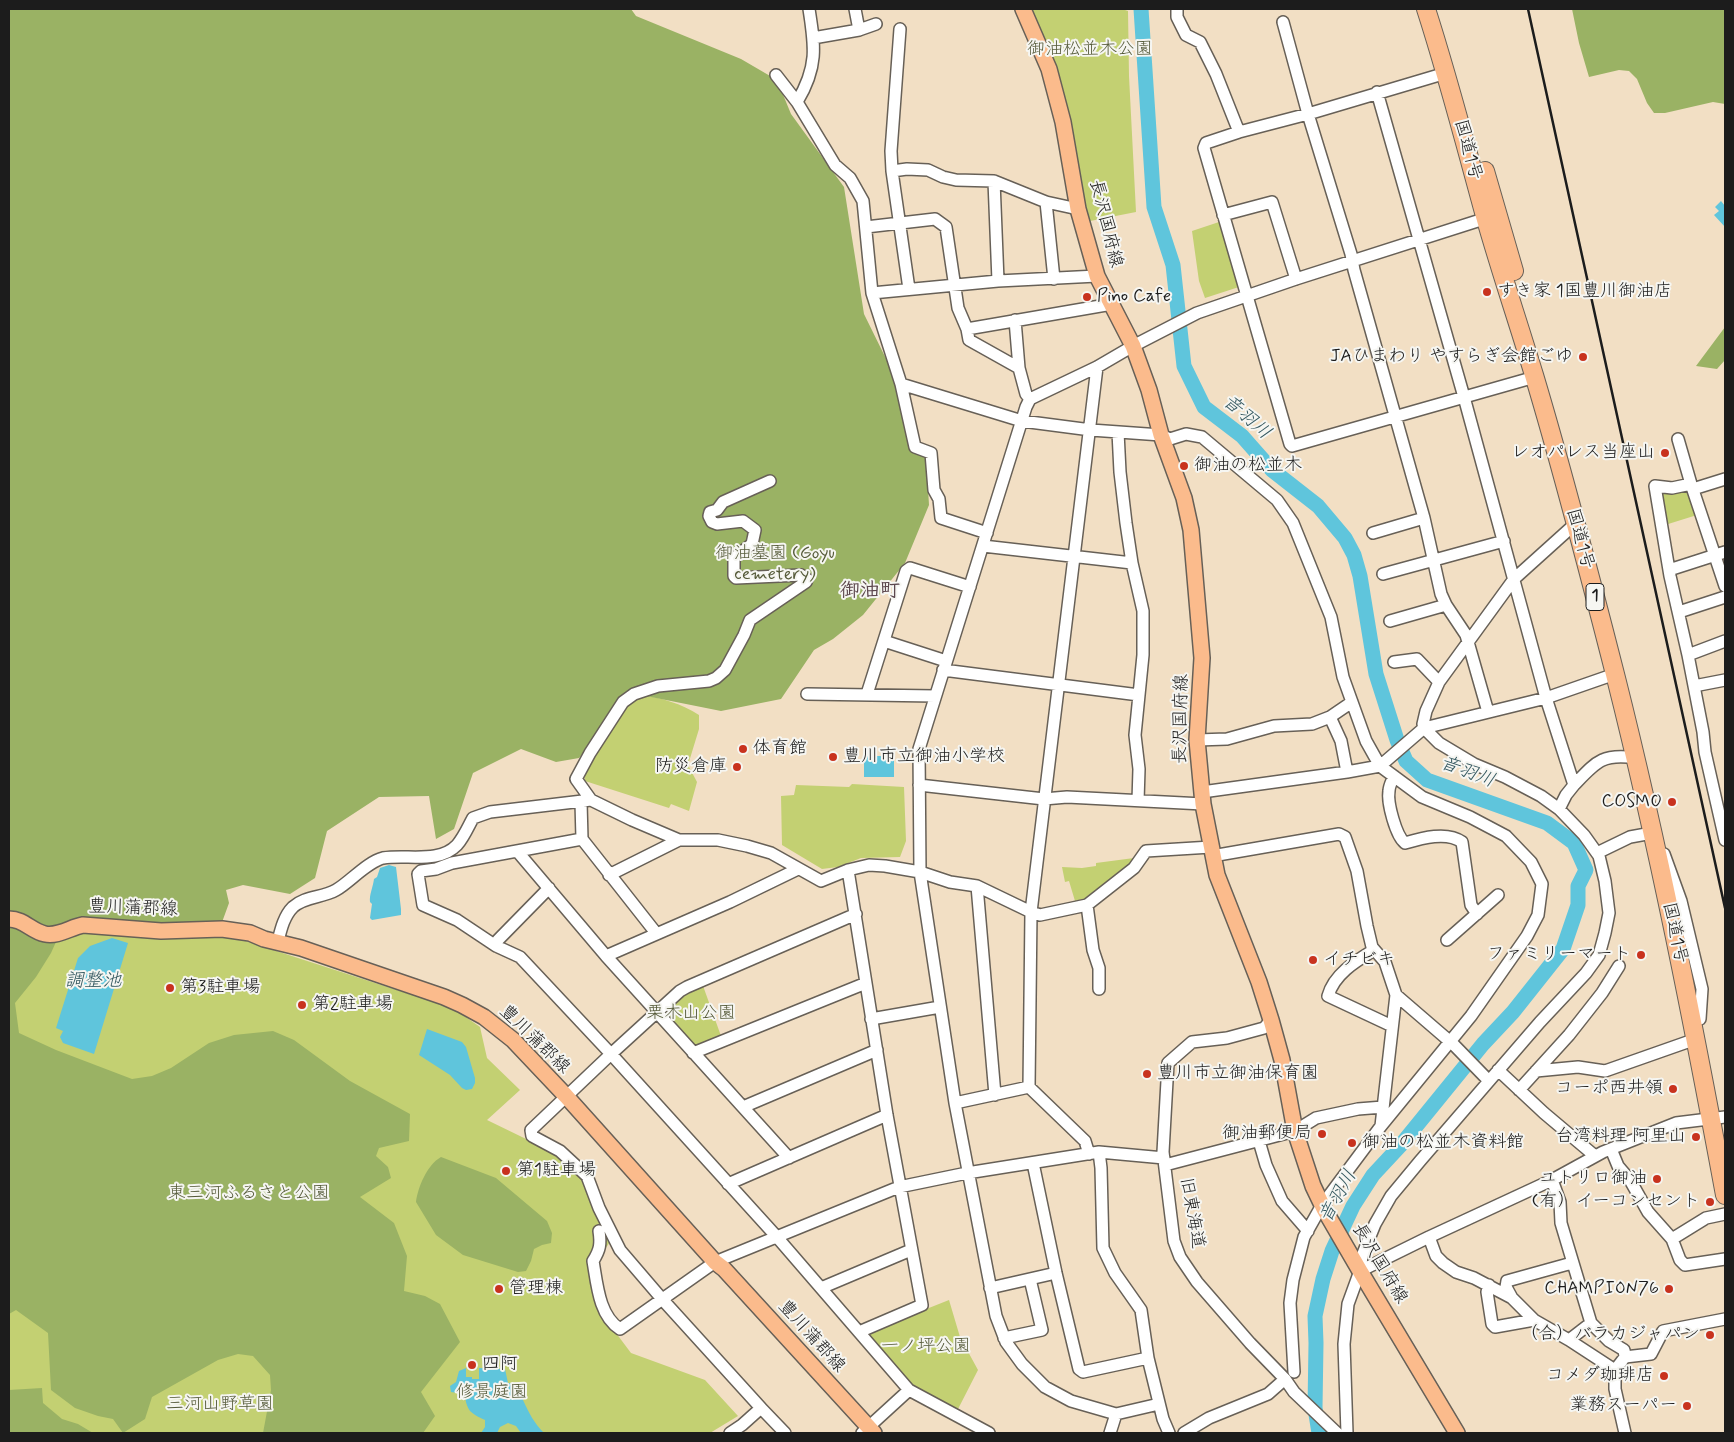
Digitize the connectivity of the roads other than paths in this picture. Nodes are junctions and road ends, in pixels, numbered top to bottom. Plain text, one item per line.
1 (809, 9) edge
2 (855, 9) edge
3 (1023, 9) edge
4 (1177, 9) edge
5 (1426, 9) edge
6 (1438, 9) edge
7 (1283, 22) dead end
8 (876, 24) dead end
9 (900, 29) dead end
10 (859, 30) junction
11 (813, 38) junction
12 (1446, 73) junction
13 (776, 75) dead end
14 (1376, 92) junction
15 (797, 102) junction
16 (1308, 114) junction
17 (1239, 132) junction
18 (892, 171) junction
19 (994, 181) junction
20 (1046, 202) junction
21 (1078, 209) junction
22 (1223, 215) junction
23 (1492, 216) junction
24 (900, 222) junction
25 (866, 227) junction
26 (1419, 241) junction
27 (1352, 262) junction
28 (1098, 276) junction
29 (1054, 279) junction
30 (1296, 279) junction
31 (998, 281) junction
32 (954, 285) junction
33 (909, 289) junction
34 (872, 293) junction
35 (1248, 295) junction
36 (1112, 304) junction
37 (1015, 320) junction
38 (967, 329) junction
39 (1133, 346) junction
40 (1097, 367) junction
41 (1019, 368) junction
42 (1534, 377) junction
43 (901, 384) junction
44 (1464, 398) junction
45 (1030, 399) junction
46 (1396, 417) junction
47 (1022, 421) junction
48 (1091, 430) junction
49 (1118, 432) junction
50 (1161, 435) junction
51 (1678, 439) dead end
52 (1725, 479) edge
53 (770, 481) dead end
54 (1692, 487) junction
55 (1424, 518) junction
56 (1576, 524) junction
57 (987, 533) junction
58 (1373, 533) dead end
59 (1504, 541) junction
60 (983, 546) junction
61 (1720, 554) edge
62 (1074, 557) junction
63 (1435, 560) junction
64 (1132, 563) junction
65 (1669, 570) junction
66 (1383, 574) dead end
67 (1514, 579) junction
68 (1725, 586) edge
69 (970, 587) junction
70 (1725, 597) edge
71 (1446, 605) junction
72 (1679, 612) junction
73 (1390, 621) dead end
74 (884, 641) junction
75 (1725, 642) edge
76 (1468, 643) junction
77 (1688, 655) junction
78 (1394, 662) dead end
79 (944, 666) junction
80 (1615, 674) junction
81 (1725, 680) edge
82 (1439, 682) junction
83 (1057, 685) junction
84 (1694, 686) junction
85 (807, 694) dead end
86 (867, 694) junction
87 (1139, 694) junction
88 (935, 696) junction
89 (1546, 698) junction
90 (1352, 702) junction
91 (1488, 712) junction
92 (1330, 717) junction
93 (1422, 729) junction
94 (1197, 740) junction
95 (1636, 758) junction
96 (1382, 764) junction
97 (1347, 772) junction
98 (1394, 776) junction
99 (919, 785) junction
100 (1574, 785) junction
101 (1202, 798) junction
102 (1044, 799) junction
103 (586, 801) junction
104 (1138, 801) junction
105 (1559, 809) junction
106 (1723, 820) edge
107 (582, 839) junction
108 (1657, 839) junction
109 (679, 840) junction
110 (1725, 840) edge
111 (517, 851) junction
112 (1212, 852) junction
113 (1597, 853) junction
114 (798, 869) junction
115 (848, 870) junction
116 (920, 872) junction
117 (609, 875) junction
118 (977, 886) junction
119 (549, 888) junction
120 (1498, 895) dead end
121 (1087, 906) junction
122 (1030, 912) junction
123 (856, 914) junction
124 (1477, 914) junction
125 (9, 919) edge
126 (656, 933) junction
127 (1447, 940) dead end
128 (278, 941) junction
129 (496, 946) junction
130 (1374, 950) junction
131 (606, 956) junction
132 (1619, 966) dead end
133 (866, 983) junction
134 (1099, 989) dead end
135 (1396, 995) junction
136 (940, 1007) junction
137 (657, 1013) junction
138 (871, 1018) junction
139 (1271, 1020) junction
140 (1392, 1026) junction
141 (1696, 1040) junction
142 (1452, 1043) junction
143 (877, 1050) junction
144 (693, 1053) junction
145 (611, 1054) junction
146 (1498, 1070) junction
147 (1536, 1071) junction
148 (1488, 1079) junction
149 (1029, 1087) junction
150 (1519, 1090) junction
151 (995, 1095) junction
152 (566, 1096) junction
153 (955, 1103) junction
154 (1383, 1106) junction
155 (743, 1107) junction
156 (887, 1115) junction
157 (1719, 1118) edge
158 (1381, 1126) junction
159 (1295, 1131) junction
160 (1725, 1136) edge
161 (1259, 1141) junction
162 (1611, 1149) junction
163 (1094, 1153) junction
164 (1595, 1156) junction
165 (789, 1158) junction
166 (1164, 1161) junction
167 (1033, 1163) junction
168 (967, 1173) junction
169 (1552, 1180) junction
170 (728, 1184) junction
171 (899, 1187) junction
172 (1725, 1195) edge
173 (1323, 1207) junction
174 (1725, 1214) edge
175 (599, 1231) dead end
176 (1308, 1231) junction
177 (776, 1236) junction
178 (1429, 1237) junction
179 (1672, 1239) junction
180 (911, 1250) junction
181 (1725, 1259) edge
182 (715, 1262) junction
183 (1572, 1263) junction
184 (1358, 1267) junction
185 (1056, 1273) junction
186 (1030, 1279) junction
187 (1489, 1285) junction
188 (821, 1288) junction
189 (990, 1288) junction
190 (1512, 1298) junction
191 (662, 1299) junction
192 (1725, 1319) edge
193 (1534, 1320) junction
194 (1591, 1324) junction
195 (859, 1332) junction
196 (1004, 1338) junction
197 (1569, 1340) junction
198 (1625, 1357) junction
199 (1148, 1358) junction
200 (1615, 1370) junction
201 (1290, 1376) junction
202 (909, 1390) junction
203 (1159, 1404) junction
204 (761, 1408) junction
205 (1116, 1414) junction
206 (868, 1431) edge
207 (730, 1433) edge
208 (785, 1433) edge
209 (989, 1433) edge
210 (1110, 1433) edge
211 (1169, 1433) edge
212 (1184, 1433) edge
213 (1337, 1433) edge
214 (1347, 1433) edge
215 (1458, 1433) edge
216 (1626, 1433) edge

1 - 11 street
2 - 10 street
3 - 21 main road, 長沢国府線
4 - 17 street
5 - 12 highway, 国道1号 / 1
6 - 23 highway, 国道1号 / 1
7 - 16 street
8 - 10 street
9 - 18 street
10 - 11 street
11 - 15 street
12 - 14 street
12 - 23 highway, 国道1号 / 1
13 - 15 street
14 - 16 street
14 - 26 street
15 - 25 street
16 - 17 street
16 - 27 street
17 - 22 street
18 - 19 street
18 - 24 street
19 - 20 street
19 - 31 street
20 - 21 street
20 - 29 street
21 - 28 main road, 長沢国府線
22 - 30 street
22 - 35 street
23 - 26 street
23 - 42 highway, 国道1号 / 1
23 - 108 highway, 国道1号 / 1
24 - 25 street
24 - 32 street
24 - 33 street
25 - 34 street
26 - 27 street
26 - 44 street
27 - 30 street
27 - 46 street
28 - 29 street
28 - 36 main road, 長沢国府線
29 - 31 street
30 - 35 street
31 - 32 street
32 - 33 street
32 - 38 street
33 - 34 street
34 - 43 street
35 - 39 street
35 - 46 street
36 - 37 street
36 - 39 main road, 長沢国府線
37 - 38 street
37 - 41 street
38 - 41 street
39 - 40 street
39 - 50 main road, 長沢国府線
40 - 45 street
40 - 48 street
41 - 45 street
42 - 44 street
42 - 56 highway, 国道1号 / 1
43 - 47 street
43 - 57 street
44 - 46 street
44 - 59 street
45 - 47 street
46 - 55 street
47 - 48 street
47 - 57 street
48 - 49 street
48 - 62 street
49 - 50 street
49 - 64 street
50 - 90 street
50 - 94 main road, 長沢国府線
51 - 54 street
52 - 54 street
53 - 103 street
54 - 61 street
54 - 65 street
55 - 58 street
55 - 63 street
56 - 67 street
56 - 80 highway, 国道1号 / 1
57 - 60 street
59 - 63 street
59 - 67 street
60 - 62 street
60 - 69 street
61 - 65 street
61 - 68 street
62 - 64 street
62 - 83 street
63 - 66 street
63 - 71 street
64 - 87 street
65 - 72 street
67 - 76 street
67 - 89 street
69 - 74 street
69 - 79 street
70 - 72 street
71 - 73 street
71 - 76 street
72 - 77 street
74 - 79 street
74 - 86 street
75 - 77 street
76 - 82 street
76 - 91 street
77 - 84 street
78 - 82 street
79 - 83 street
79 - 88 street
80 - 89 street
80 - 95 highway, 国道1号 / 1
81 - 84 street
82 - 93 street
83 - 87 street
83 - 102 street
84 - 106 street
85 - 86 street
86 - 88 street
87 - 104 street
88 - 99 street
89 - 91 street
89 - 100 street
90 - 92 street
90 - 96 street
91 - 93 street
92 - 94 street
92 - 97 street
93 - 96 street
93 - 105 street
94 - 101 main road, 長沢国府線
95 - 100 street
95 - 108 highway, 国道1号 / 1
96 - 97 street
96 - 98 street
97 - 101 street
98 - 124 street
98 - 142 street
99 - 102 street
99 - 116 street
100 - 105 street
101 - 104 street
101 - 112 main road, 長沢国府線
102 - 104 street
102 - 122 street
103 - 107 street
103 - 109 street
103 - 128 street
105 - 113 street
106 - 110 street
107 - 111 street
107 - 117 street
108 - 113 street
108 - 141 highway, 国道1号 / 1
108 - 157 highway, 国道1号 / 1
109 - 114 street
109 - 117 street
111 - 119 street
111 - 129 street
112 - 121 street
112 - 130 street
112 - 139 main road, 長沢国府線
113 - 146 street
114 - 115 street
114 - 126 street
115 - 116 street
115 - 123 street
116 - 118 street
116 - 136 street
117 - 126 street
118 - 122 street
118 - 151 street
119 - 129 street
119 - 131 street
120 - 124 street
121 - 122 street
121 - 134 street
122 - 149 street
123 - 133 street
123 - 137 street
124 - 127 street
125 - 128 main road, 豊川蒲郡線
126 - 131 street
128 - 152 main road, 豊川蒲郡線
129 - 145 street
130 - 135 street
130 - 140 street
131 - 137 street
132 - 147 street
133 - 138 street
133 - 144 street
135 - 140 street
135 - 142 street
136 - 138 street
136 - 153 street
137 - 144 street
137 - 145 street
138 - 143 street
139 - 159 main road, 長沢国府線
139 - 166 street
140 - 154 street
141 - 147 street
141 - 157 highway, 国道1号 / 1
142 - 148 street
142 - 158 street
143 - 155 street
143 - 156 street
144 - 155 street
145 - 152 street
145 - 170 street
146 - 148 street
146 - 150 street
147 - 150 street
148 - 184 street
149 - 151 street
149 - 163 street
150 - 164 street
151 - 153 street
152 - 182 main road, 豊川蒲郡線
152 - 191 street
153 - 168 street
154 - 158 street
154 - 159 street, 旧東海道
155 - 165 street
156 - 165 street
156 - 171 street
157 - 160 highway, 国道1号 / 1
157 - 162 street
157 - 172 highway, 国道1号 / 1
158 - 173 street
159 - 161 street, 旧東海道
159 - 173 main road, 長沢国府線
161 - 166 street, 旧東海道
161 - 176 street
162 - 164 street
162 - 179 street
163 - 166 street
163 - 167 street
163 - 199 street
164 - 169 street
165 - 170 street
166 - 201 street, 旧東海道
167 - 168 street
167 - 185 street
168 - 171 street
168 - 189 street
169 - 178 street
169 - 183 street
170 - 177 street
171 - 177 street
171 - 180 street
173 - 176 street
173 - 184 main road, 長沢国府線
174 - 179 street
175 - 191 street
176 - 201 street
177 - 182 street
177 - 188 street
178 - 184 street
178 - 187 street
179 - 181 street
180 - 188 street
180 - 195 street
182 - 191 street
182 - 206 main road, 豊川蒲郡線
183 - 190 street
183 - 194 street
184 - 214 street
184 - 215 main road, 長沢国府線
185 - 186 street
185 - 199 street
186 - 189 street
186 - 196 street
187 - 190 street
187 - 193 street
188 - 195 street
189 - 196 street
190 - 193 street
191 - 204 street
192 - 198 street
193 - 197 street
194 - 197 street
194 - 198 street
195 - 202 street
196 - 205 street
197 - 200 street
198 - 200 street
199 - 203 street
200 - 216 street
201 - 212 street
201 - 213 street, 旧東海道
202 - 206 street
202 - 209 street
203 - 205 street
203 - 211 street
204 - 207 street
204 - 208 street
205 - 210 street

